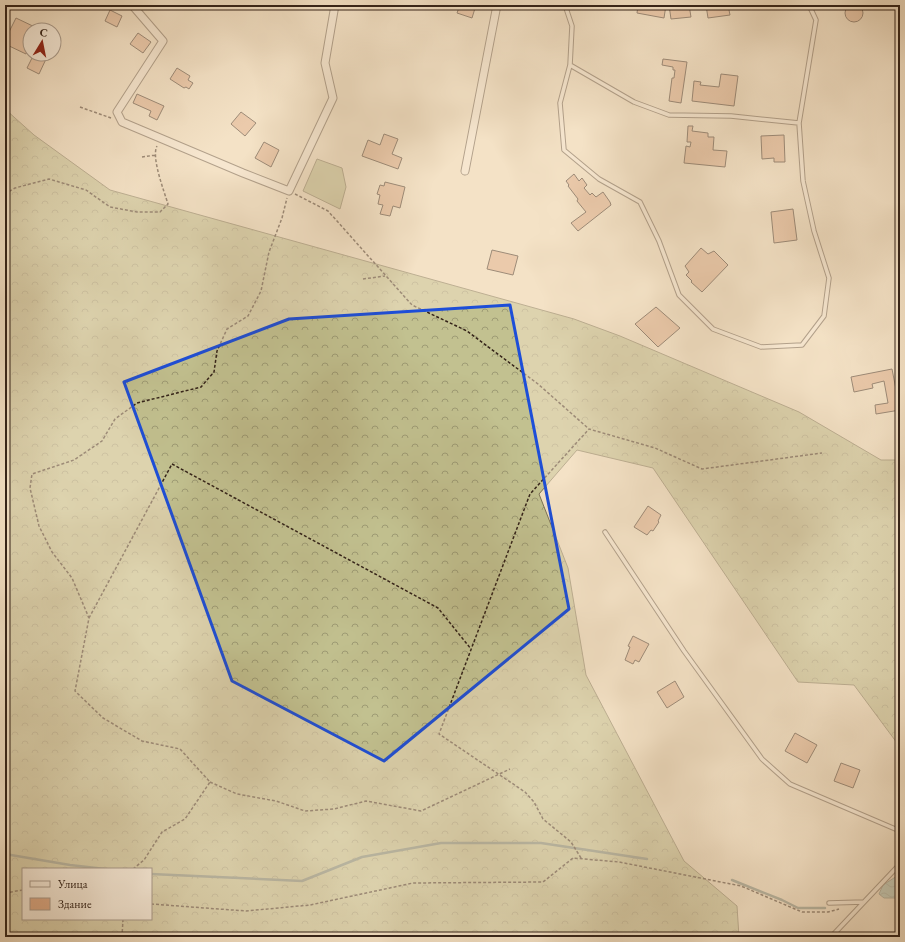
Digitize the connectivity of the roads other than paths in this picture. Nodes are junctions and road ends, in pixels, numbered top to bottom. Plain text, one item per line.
1 (132, 5) edge
2 (335, 5) edge
3 (497, 5) edge
4 (565, 5) edge
5 (810, 5) edge
6 (570, 65) junction
7 (799, 123) junction
8 (465, 171) dead end
9 (605, 532) dead end
10 (900, 831) edge
11 (900, 864) edge
12 (864, 902) junction
13 (828, 903) dead end
14 (831, 937) edge

1 - 2 street
3 - 8 street
4 - 6 lane
5 - 7 lane
6 - 7 lane
6 - 7 lane
9 - 10 lane
11 - 12 lane
12 - 13 lane
12 - 14 lane

